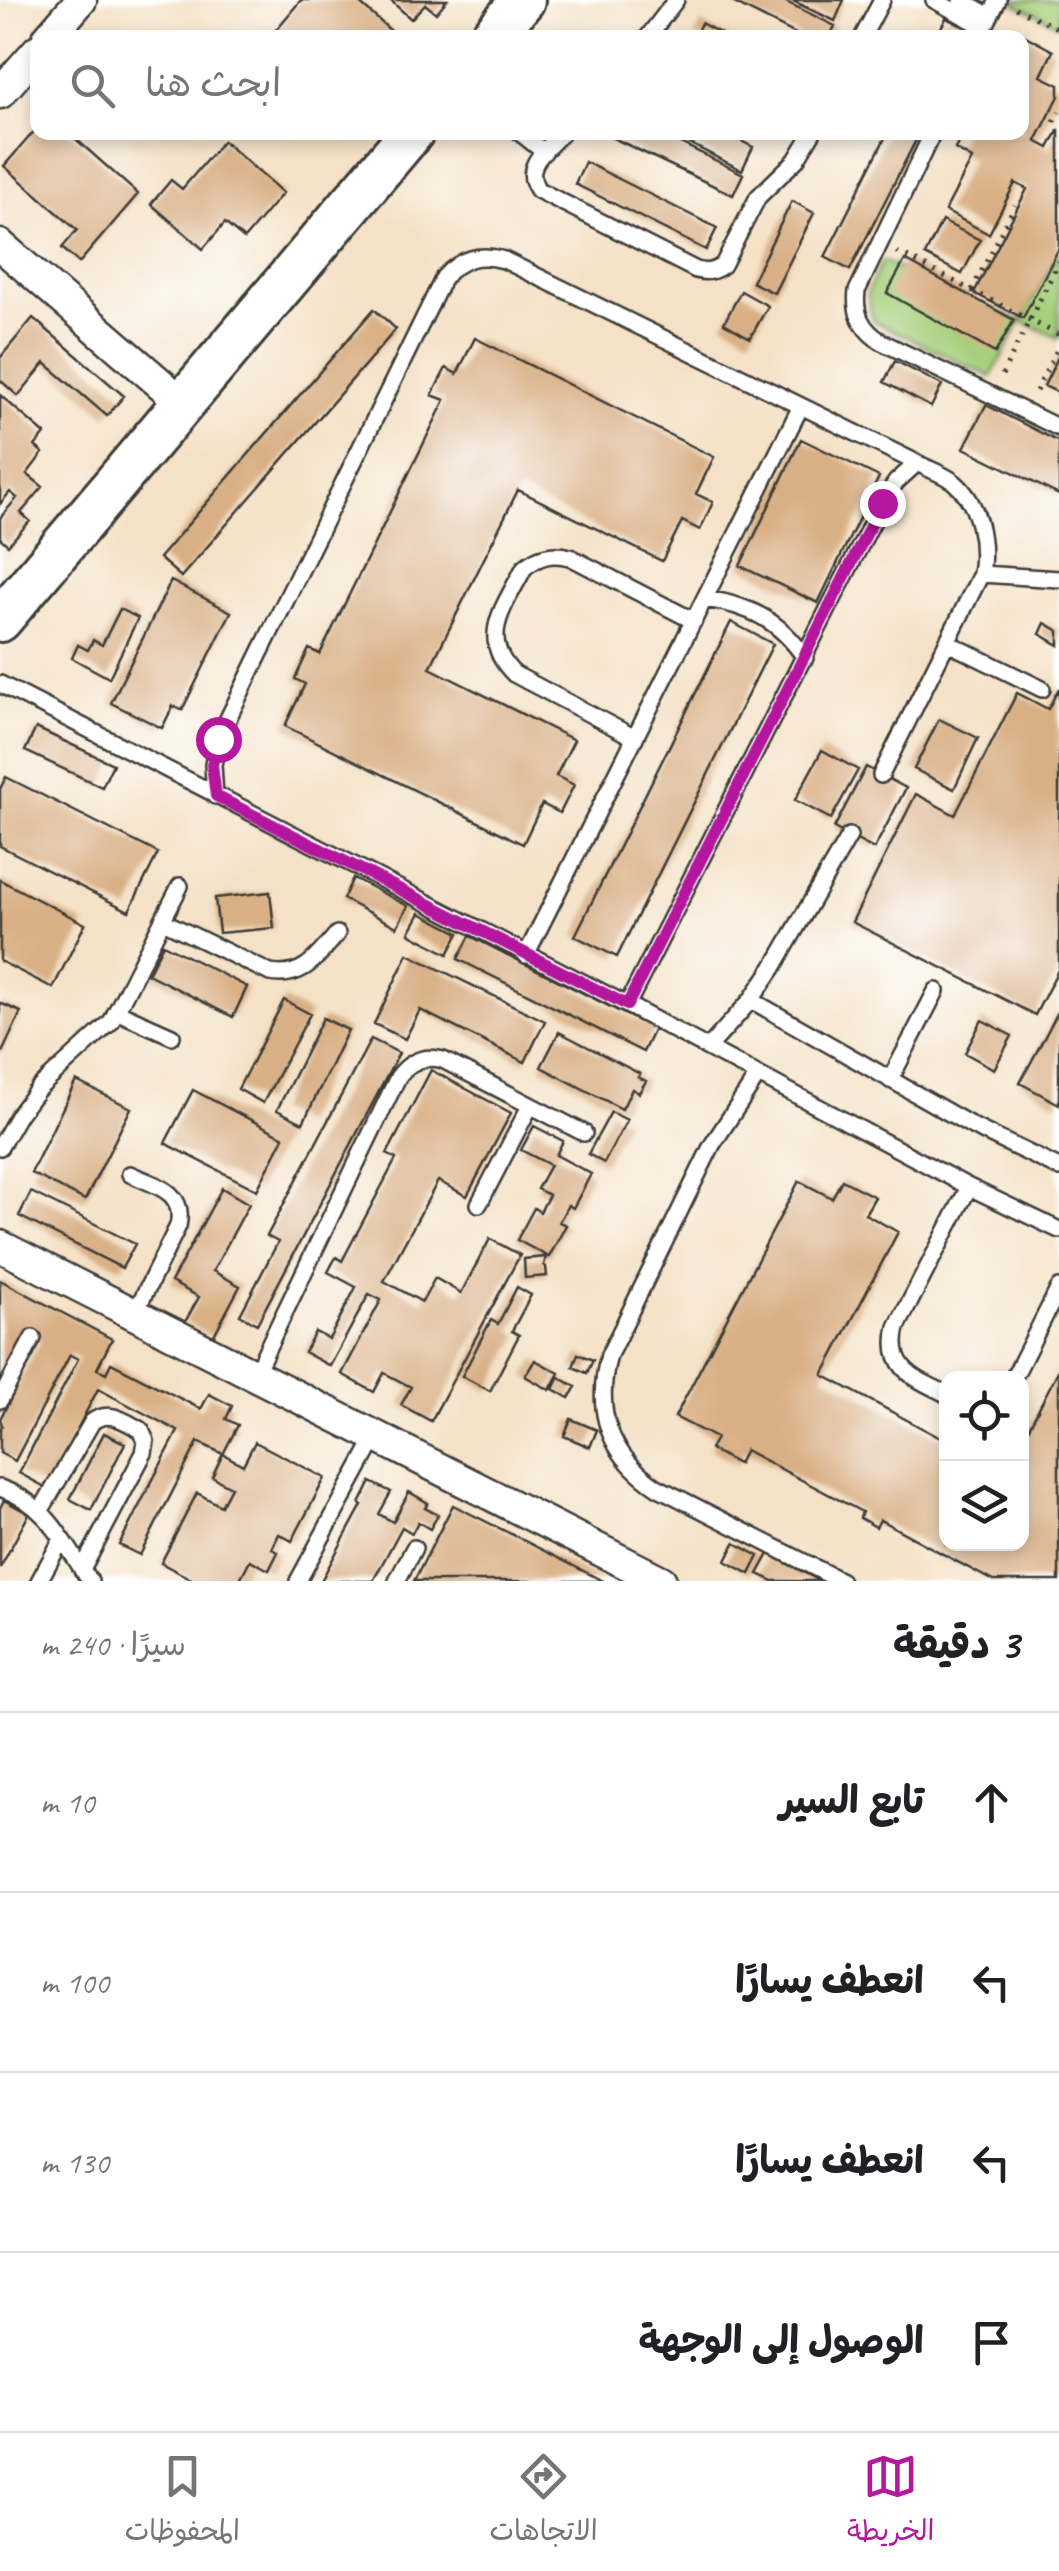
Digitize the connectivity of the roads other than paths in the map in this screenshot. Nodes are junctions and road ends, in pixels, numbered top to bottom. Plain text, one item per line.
1 (81, 0) edge
2 (522, 0) edge
3 (676, 0) edge
4 (882, 0) edge
5 (934, 0) edge
6 (961, 0) edge
7 (998, 0) edge
8 (984, 27) edge
9 (55, 30) edge
10 (498, 30) edge
11 (653, 30) edge
12 (866, 30) edge
13 (30, 59) edge
14 (0, 94) edge
15 (405, 140) edge
16 (529, 140) edge
17 (555, 140) edge
18 (808, 140) edge
19 (929, 140) edge
20 (544, 152) junction
21 (0, 246) edge
22 (184, 404) junction
23 (801, 406) junction
24 (1059, 428) edge
25 (917, 463) junction
26 (981, 574) junction
27 (1059, 579) edge
28 (704, 599) junction
29 (0, 620) edge
30 (694, 621) junction
31 (948, 643) junction
32 (804, 658) junction
33 (0, 684) edge
34 (1042, 689) dead end
35 (636, 738) junction
36 (881, 775) dead end
37 (216, 796) junction
38 (849, 836) dead end
39 (180, 886) dead end
40 (163, 921) junction
41 (337, 934) dead end
42 (526, 955) junction
43 (936, 992) dead end
44 (751, 1000) junction
45 (627, 1005) junction
46 (118, 1012) junction
47 (172, 1036) dead end
48 (708, 1048) junction
49 (758, 1075) junction
50 (890, 1080) junction
51 (530, 1106) junction
52 (584, 1133) dead end
53 (0, 1147) edge
54 (1059, 1168) edge
55 (130, 1174) dead end
56 (969, 1187) junction
57 (479, 1204) dead end
58 (1059, 1230) edge
59 (0, 1246) edge
60 (1059, 1288) edge
61 (134, 1315) junction
62 (34, 1338) dead end
63 (1017, 1371) edge
64 (254, 1376) junction
65 (939, 1390) edge
66 (0, 1400) edge
67 (376, 1437) junction
68 (0, 1488) edge
69 (41, 1510) junction
70 (62, 1539) junction
71 (414, 1548) dead end
72 (86, 1575) edge
73 (39, 1581) edge
74 (298, 1581) edge
75 (397, 1581) edge
76 (661, 1581) edge
77 (841, 1581) edge

1 - 9 street
2 - 10 street
3 - 11 lane
4 - 12 lane
5 - 8 lane
6 - 8 lane
7 - 8 lane
13 - 14 street
15 - 22 street
16 - 20 lane
17 - 20 lane
18 - 20 lane
19 - 24 lane
21 - 22 street
22 - 29 street
23 - 25 lane
23 - 28 lane
23 - 37 lane
25 - 26 lane
25 - 32 lane
26 - 27 lane
26 - 31 lane
28 - 30 lane
28 - 32 lane
30 - 35 lane
30 - 35 lane
31 - 34 lane
31 - 36 lane
32 - 45 lane
33 - 37 lane
35 - 42 lane
37 - 42 lane
38 - 44 lane
39 - 40 lane
40 - 41 lane
40 - 46 lane
42 - 45 lane
43 - 50 lane
44 - 48 lane
44 - 50 lane
45 - 48 lane
46 - 47 lane
46 - 53 lane
48 - 49 lane
49 - 56 lane
49 - 77 lane
50 - 54 lane
51 - 52 lane
51 - 57 lane
51 - 64 lane
55 - 61 lane
56 - 58 lane
56 - 65 lane
59 - 61 street
60 - 63 lane
61 - 64 street
62 - 66 lane
64 - 67 street
67 - 74 lane
67 - 76 street
68 - 69 lane
69 - 70 lane
69 - 72 lane
70 - 72 lane
70 - 73 lane
71 - 75 lane

